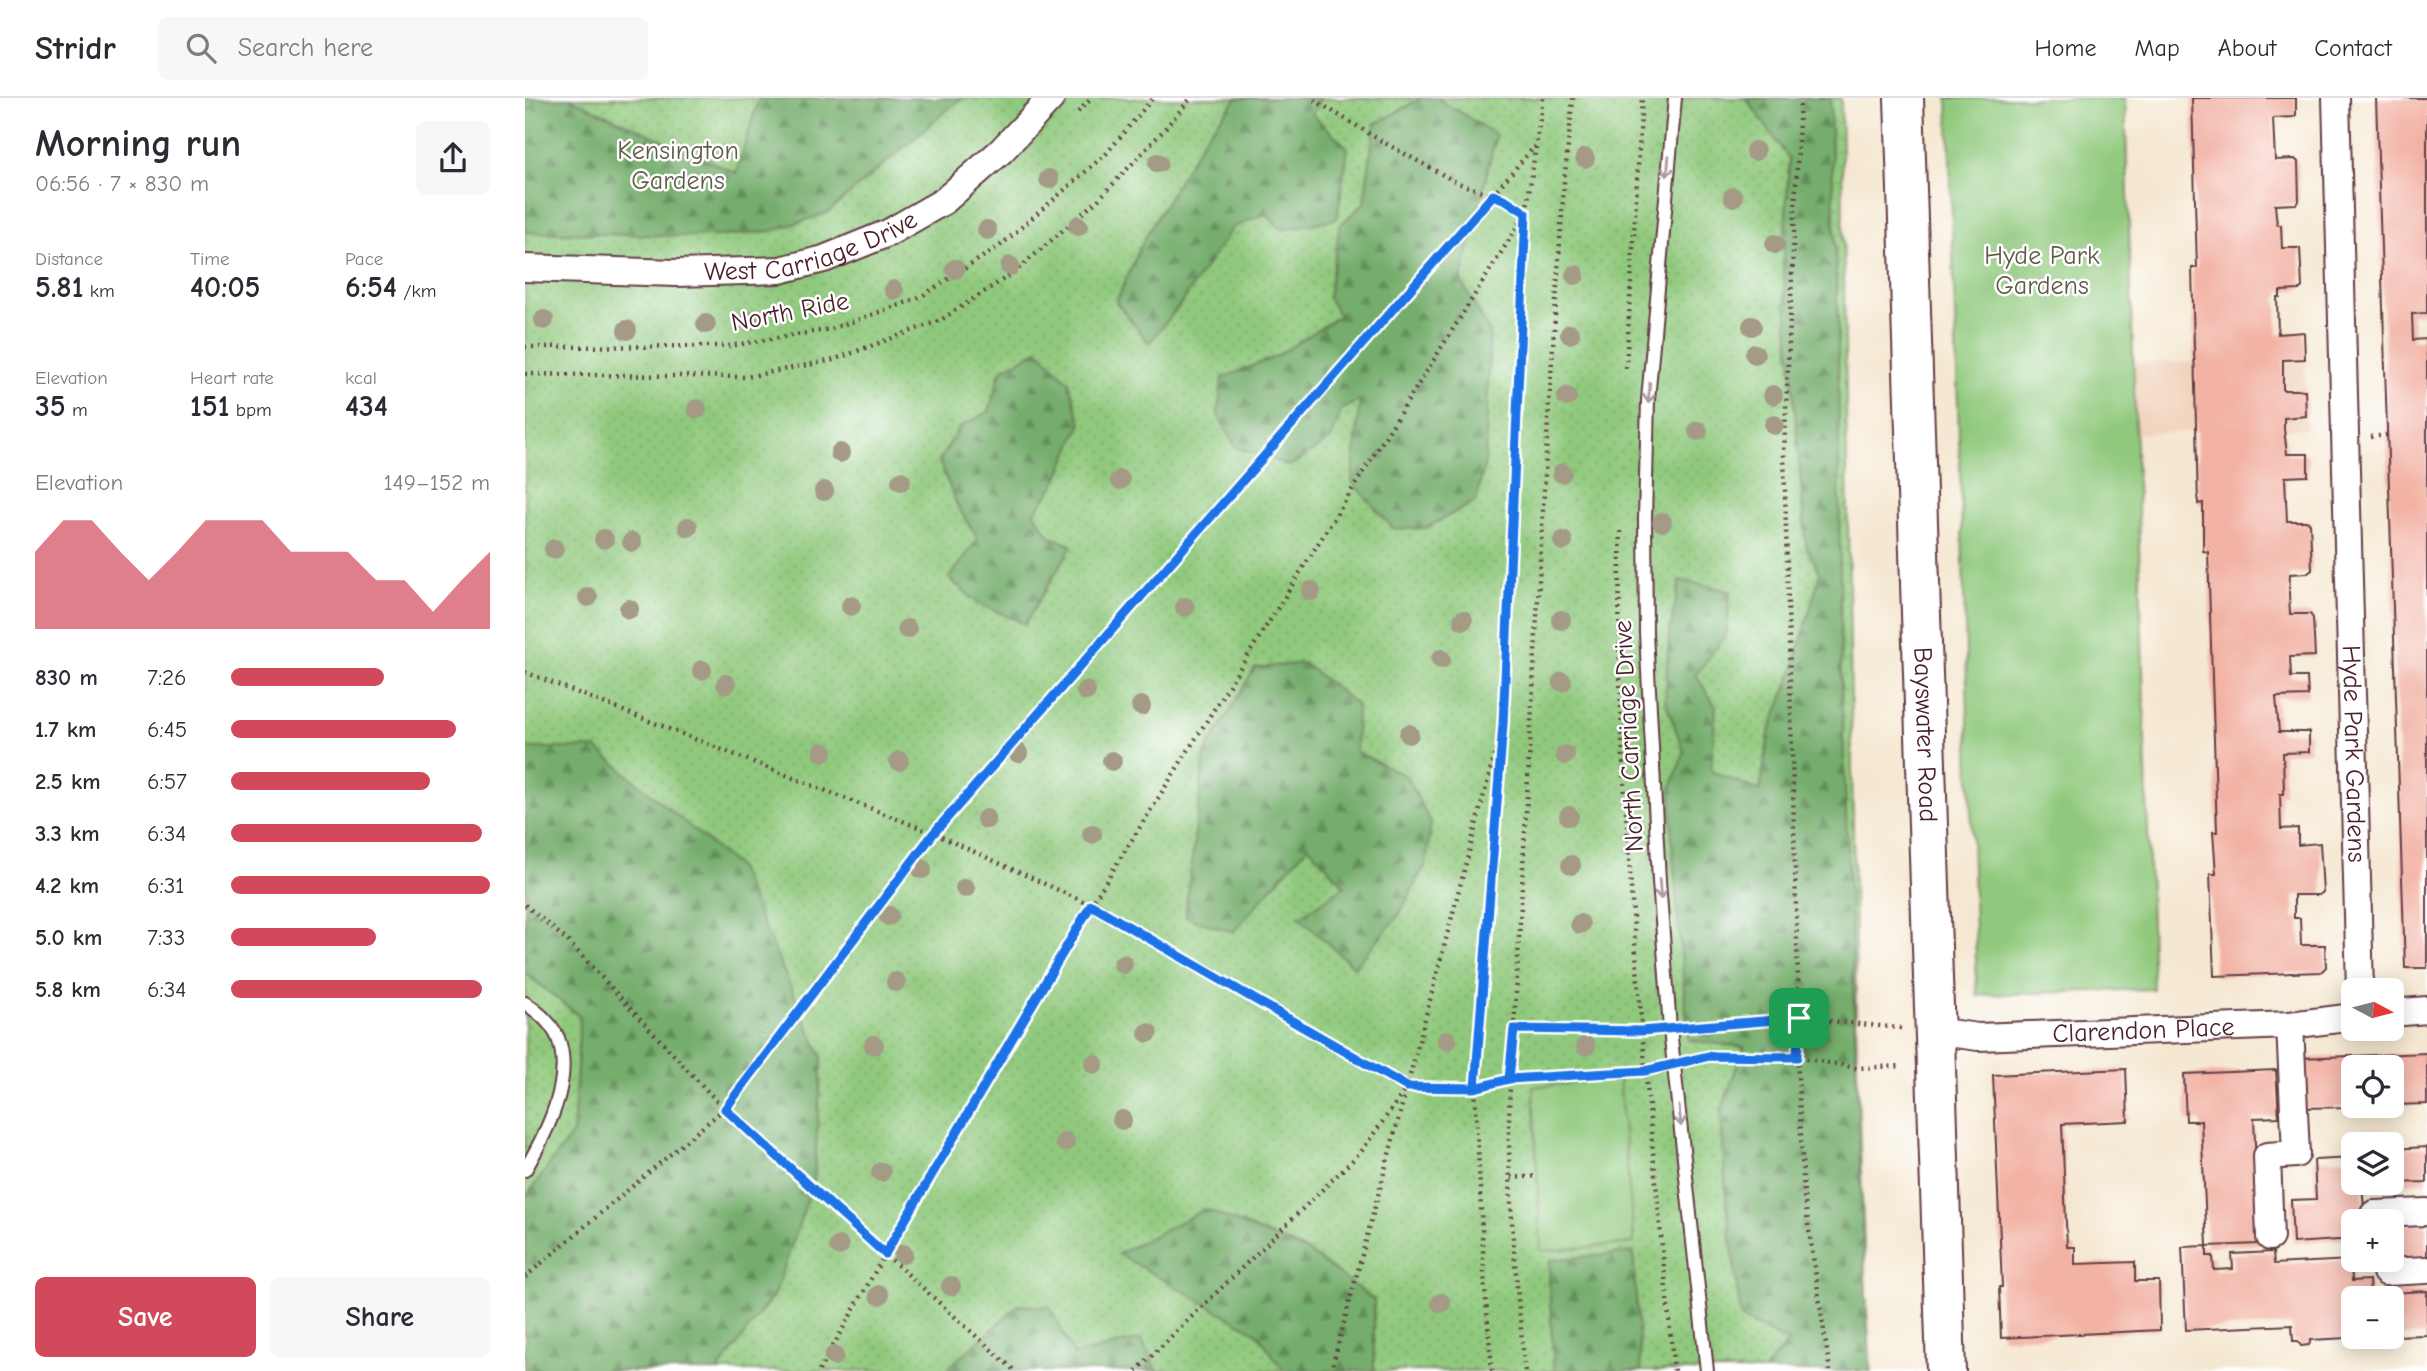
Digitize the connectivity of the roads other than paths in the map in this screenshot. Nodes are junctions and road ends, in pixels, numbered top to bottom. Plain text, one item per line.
1 (1051, 98) edge
2 (1675, 98) edge
3 (1903, 98) edge
4 (2336, 98) edge
5 (525, 268) edge
6 (2360, 978) edge
7 (525, 1003) edge
8 (2427, 1010) edge
9 (2405, 1012) edge
10 (2341, 1019) edge
11 (2290, 1025) junction
12 (1934, 1031) junction
13 (525, 1170) edge
14 (2427, 1212) edge
15 (2404, 1213) edge
16 (2270, 1237) dead end
17 (2427, 1270) edge
18 (2404, 1271) edge
19 (1707, 1371) edge
20 (1946, 1371) edge

1 - 5 street, West Carriage Drive
2 -> 19 lane, North Carriage Drive
3 - 12 main road, Bayswater Road
4 - 6 street, Hyde Park Gardens
7 - 13 lane
8 - 9 street
10 - 11 street, Clarendon Place
11 - 12 street, Clarendon Place
11 - 16 street
12 - 20 main road, Bayswater Road
14 - 15 street
17 - 18 street

